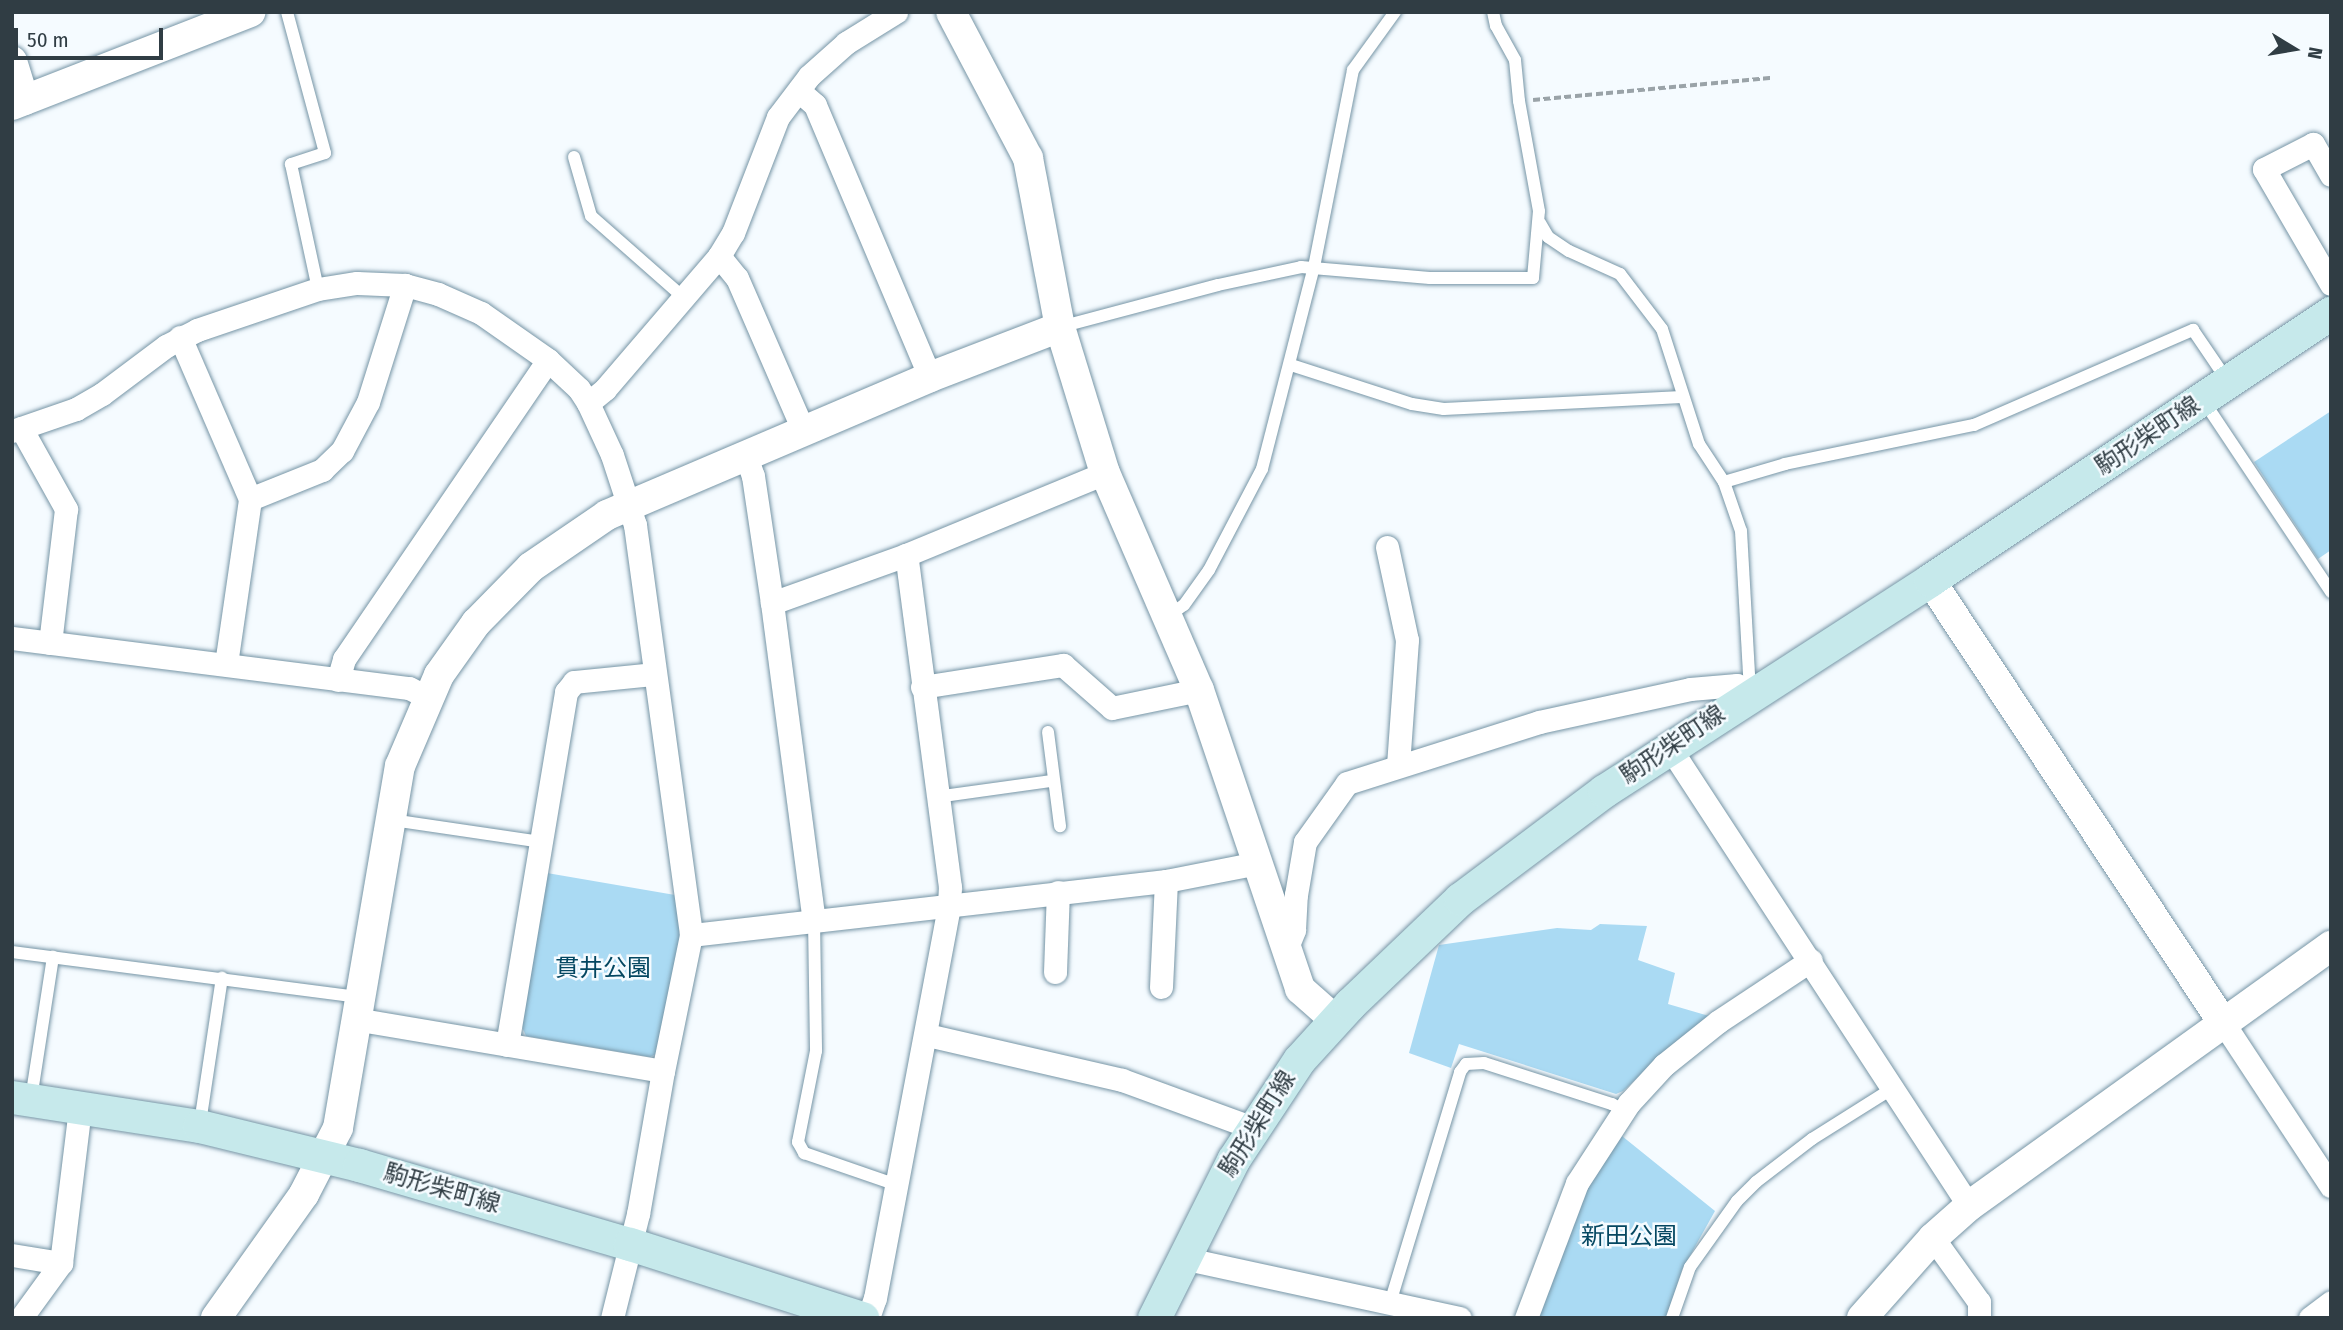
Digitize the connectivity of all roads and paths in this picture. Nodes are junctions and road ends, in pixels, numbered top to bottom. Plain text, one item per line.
1 (251, 12) edge
2 (287, 12) edge
3 (896, 12) edge
4 (951, 12) edge
5 (1395, 12) edge
6 (1493, 12) edge
7 (12, 61) edge
8 (1772, 78) dead end
9 (799, 91) junction
10 (1519, 101) junction
11 (18, 102) edge
12 (574, 157) dead end
13 (2331, 175) edge
14 (1540, 223) junction
15 (719, 256) junction
16 (1314, 267) junction
17 (2331, 284) edge
18 (405, 285) junction
19 (318, 289) junction
20 (683, 297) junction
21 (2331, 313) edge
22 (1060, 327) junction
23 (180, 337) junction
24 (548, 360) junction
25 (1291, 365) junction
26 (930, 377) junction
27 (2216, 391) junction
28 (1682, 397) junction
29 (588, 403) junction
30 (17, 430) edge
31 (804, 432) junction
32 (746, 456) junction
33 (1105, 473) junction
34 (1724, 482) junction
35 (250, 499) junction
36 (629, 506) junction
37 (1387, 547) dead end
38 (906, 555) junction
39 (1930, 580) junction
40 (2331, 592) edge
41 (772, 603) junction
42 (1168, 617) junction
43 (12, 638) edge
44 (50, 642) junction
45 (226, 664) junction
46 (654, 674) junction
47 (338, 680) junction
48 (922, 687) junction
49 (1199, 690) junction
50 (1750, 694) junction
51 (429, 698) junction
52 (1048, 732) dead end
53 (1670, 748) junction
54 (1398, 766) junction
55 (1052, 781) junction
56 (936, 797) junction
57 (389, 820) junction
58 (1060, 826) dead end
59 (541, 842) junction
60 (1258, 863) junction
61 (1167, 881) junction
62 (1058, 892) junction
63 (949, 905) junction
64 (814, 920) junction
65 (691, 935) junction
66 (2331, 946) edge
67 (1286, 950) junction
68 (12, 952) edge
69 (53, 957) junction
70 (1811, 960) junction
71 (1055, 972) dead end
72 (222, 978) junction
73 (1161, 987) dead end
74 (357, 1008) junction
75 (1335, 1020) junction
76 (2224, 1024) junction
77 (927, 1035) junction
78 (507, 1045) junction
79 (663, 1071) junction
80 (1893, 1088) junction
81 (21, 1098) edge
82 (80, 1108) junction
83 (1624, 1111) junction
84 (199, 1126) junction
85 (1252, 1128) junction
86 (323, 1156) junction
87 (897, 1185) junction
88 (2331, 1186) edge
89 (1969, 1206) junction
90 (1933, 1238) junction
91 (630, 1244) junction
92 (12, 1255) edge
93 (1182, 1258) junction
94 (61, 1263) junction
95 (2331, 1302) edge
96 (1390, 1303) junction
97 (20, 1318) edge
98 (216, 1318) edge
99 (612, 1318) edge
100 (862, 1318) edge
101 (869, 1318) edge
102 (1154, 1318) edge
103 (1461, 1318) edge
104 (1526, 1318) edge
105 (1672, 1318) edge
106 (1863, 1318) edge
107 (1979, 1318) edge
108 (2310, 1318) edge

1 - 11 street
2 - 19 lane
3 - 9 street
4 - 22 street
5 - 16 lane
6 - 10 lane
7 - 11 street
8 - 10 path
9 - 15 street
9 - 26 street
10 - 14 lane
12 - 20 lane
13 - 17 street
14 - 16 lane
14 - 28 lane
15 - 20 street
15 - 31 street
16 - 22 lane
16 - 25 lane
18 - 19 street
18 - 24 street
18 - 35 street
19 - 23 street
20 - 29 street
21 - 27 main road, 駒形柴町線
22 - 26 street
22 - 33 street
23 - 30 street
23 - 35 street
24 - 29 street
24 - 47 street
25 - 28 lane
25 - 42 lane
26 - 31 street
27 - 34 lane
27 - 39 main road, 駒形柴町線
27 - 40 lane
28 - 34 lane
29 - 36 street
30 - 44 street
31 - 32 street
32 - 36 street
32 - 41 street
33 - 38 street
33 - 42 street
34 - 50 lane
35 - 45 street
36 - 46 street
36 - 51 street
37 - 54 street
38 - 41 street
38 - 48 street
39 - 50 main road, 駒形柴町線
39 - 76 street
41 - 64 street
42 - 49 street
43 - 44 street
44 - 45 street
45 - 47 street
46 - 59 street
46 - 65 street
47 - 51 street
48 - 49 street
48 - 56 street
49 - 60 street
50 - 53 main road, 駒形柴町線
50 - 54 street
51 - 57 street
52 - 55 lane
53 - 70 street
53 - 75 main road, 駒形柴町線
54 - 67 street
55 - 56 lane
55 - 58 lane
56 - 63 street
57 - 59 lane
57 - 74 street
59 - 78 street
60 - 61 street
60 - 67 street
61 - 62 street
61 - 73 street
62 - 63 street
62 - 71 street
63 - 64 street
63 - 77 street
64 - 65 street
64 - 87 lane
65 - 79 street
66 - 76 street
67 - 75 street
68 - 69 lane
69 - 72 lane
69 - 81 lane
70 - 80 street
70 - 83 street
72 - 74 lane
72 - 84 lane
74 - 78 street
74 - 86 street
75 - 85 main road, 駒形柴町線
76 - 88 street
76 - 89 street
77 - 85 street
77 - 87 street
78 - 79 street
79 - 91 street
80 - 89 street
80 - 105 lane
81 - 82 main road, 駒形柴町線
82 - 84 main road, 駒形柴町線
82 - 94 street
83 - 96 lane
83 - 104 street
84 - 86 main road, 駒形柴町線
85 - 93 main road, 駒形柴町線
86 - 91 main road, 駒形柴町線
86 - 98 street
87 - 101 street
89 - 90 street
90 - 106 street
90 - 107 street
91 - 99 street
91 - 100 main road, 駒形柴町線
92 - 94 street
93 - 96 street
93 - 102 main road, 駒形柴町線
94 - 97 street
95 - 108 street
96 - 103 street

